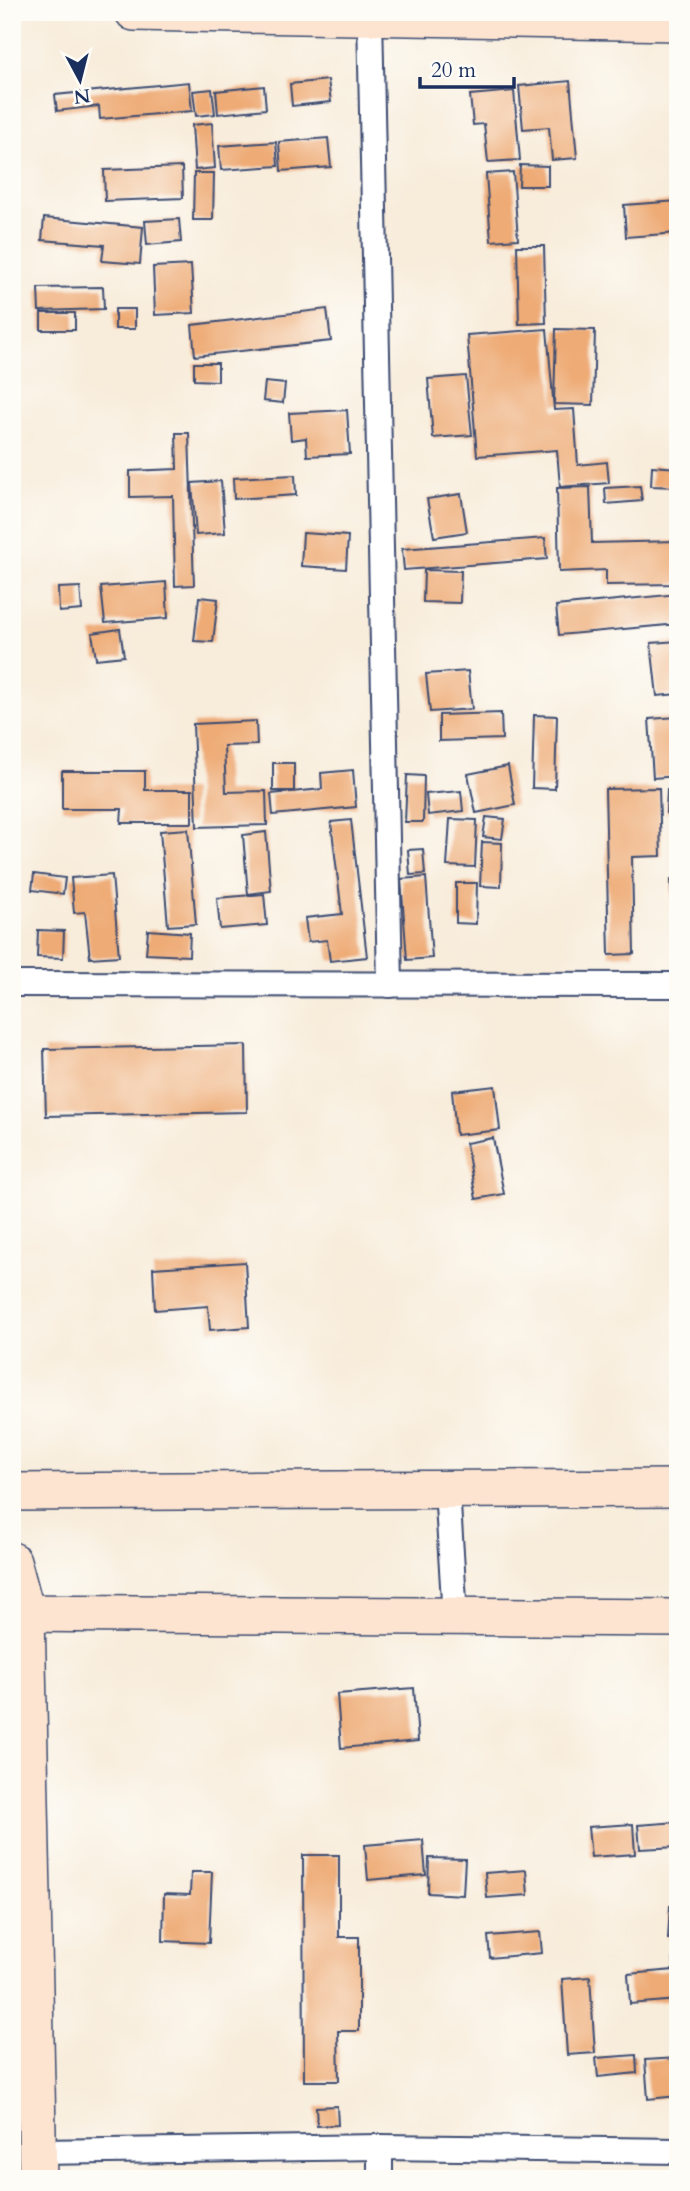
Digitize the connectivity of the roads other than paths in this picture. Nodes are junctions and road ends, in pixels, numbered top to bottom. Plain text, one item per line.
1 (134, 12) edge
2 (205, 13) edge
3 (370, 15) junction
4 (491, 15) edge
5 (678, 22) edge
6 (12, 984) edge
7 (390, 985) junction
8 (678, 985) edge
9 (678, 1488) edge
10 (447, 1489) junction
11 (12, 1492) edge
12 (12, 1561) edge
13 (19, 1613) edge
14 (455, 1617) junction
15 (678, 1618) edge
16 (22, 1906) edge
17 (24, 2087) edge
18 (380, 2147) junction
19 (678, 2151) edge
20 (38, 2165) edge
21 (380, 2179) edge

1 - 2 street
2 - 3 street
3 - 4 street
3 - 7 street
4 - 5 street
6 - 7 street
7 - 8 street
9 - 10 street
10 - 11 street
10 - 14 street
12 - 13 street
13 - 14 street
13 - 16 street
14 - 15 street
16 - 17 street
17 - 20 street
18 - 19 street
18 - 20 street
18 - 21 street

